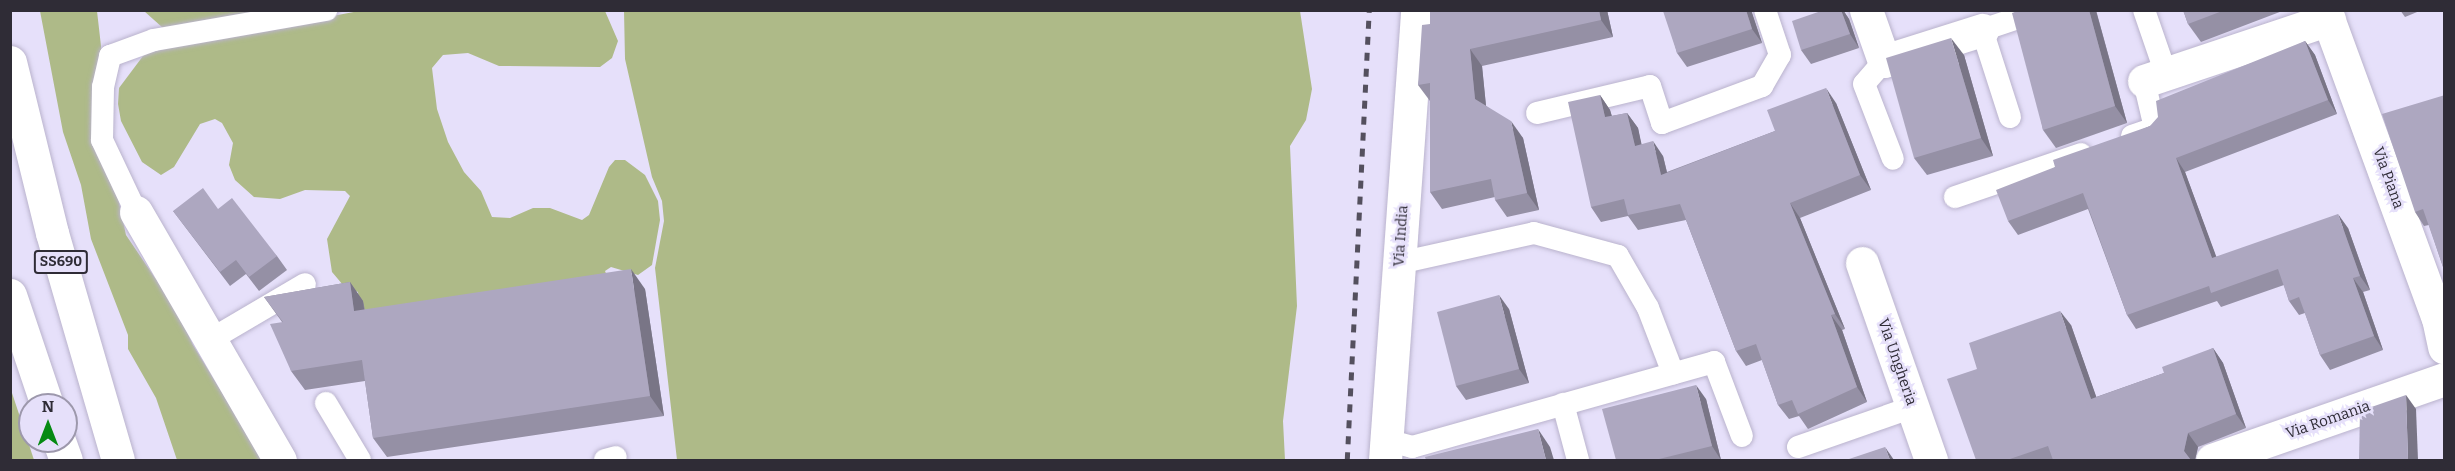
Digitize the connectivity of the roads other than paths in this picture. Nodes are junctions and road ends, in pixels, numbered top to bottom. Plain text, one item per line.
1 (326, 10) edge
2 (1417, 10) edge
3 (1765, 10) edge
4 (1866, 10) edge
5 (2042, 10) edge
6 (2144, 10) edge
7 (2327, 15) edge
8 (1982, 30) junction
9 (1884, 61) junction
10 (10, 62) edge
11 (2155, 77) junction
12 (1537, 113) dead end
13 (2010, 117) dead end
14 (1893, 159) dead end
15 (1955, 198) dead end
16 (136, 212) joint
17 (1399, 263) junction
18 (1862, 263) dead end
19 (305, 284) dead end
20 (10, 295) edge
21 (210, 340) junction
22 (2445, 347) edge
23 (1673, 373) junction
24 (2445, 379) edge
25 (43, 393) edge
26 (326, 404) dead end
27 (1563, 404) junction
28 (1912, 407) junction
29 (1742, 436) dead end
30 (1798, 447) dead end
31 (1385, 450) edge
32 (118, 460) edge
33 (280, 460) edge
34 (360, 460) edge
35 (1578, 460) edge
36 (1931, 460) edge
37 (2212, 460) edge

1 - 16 lane
2 - 17 main road, Via India
3 - 12 lane
4 - 9 main road
5 - 8 lane
6 - 11 lane
7 - 11 main road
7 - 22 main road, Via Piana
8 - 9 main road
8 - 13 lane
9 - 14 lane
10 - 32 main road, SS690
11 - 15 lane
16 - 21 main road
17 - 23 lane
17 - 31 main road, Via India
18 - 28 main road, Via Ungheria
19 - 21 lane
20 - 25 main road
21 - 33 main road
23 - 27 lane
23 - 29 lane
24 - 37 main road, Via Romania
26 - 34 lane
27 - 31 lane
27 - 35 lane
28 - 30 lane
28 - 36 main road, Via Ungheria

